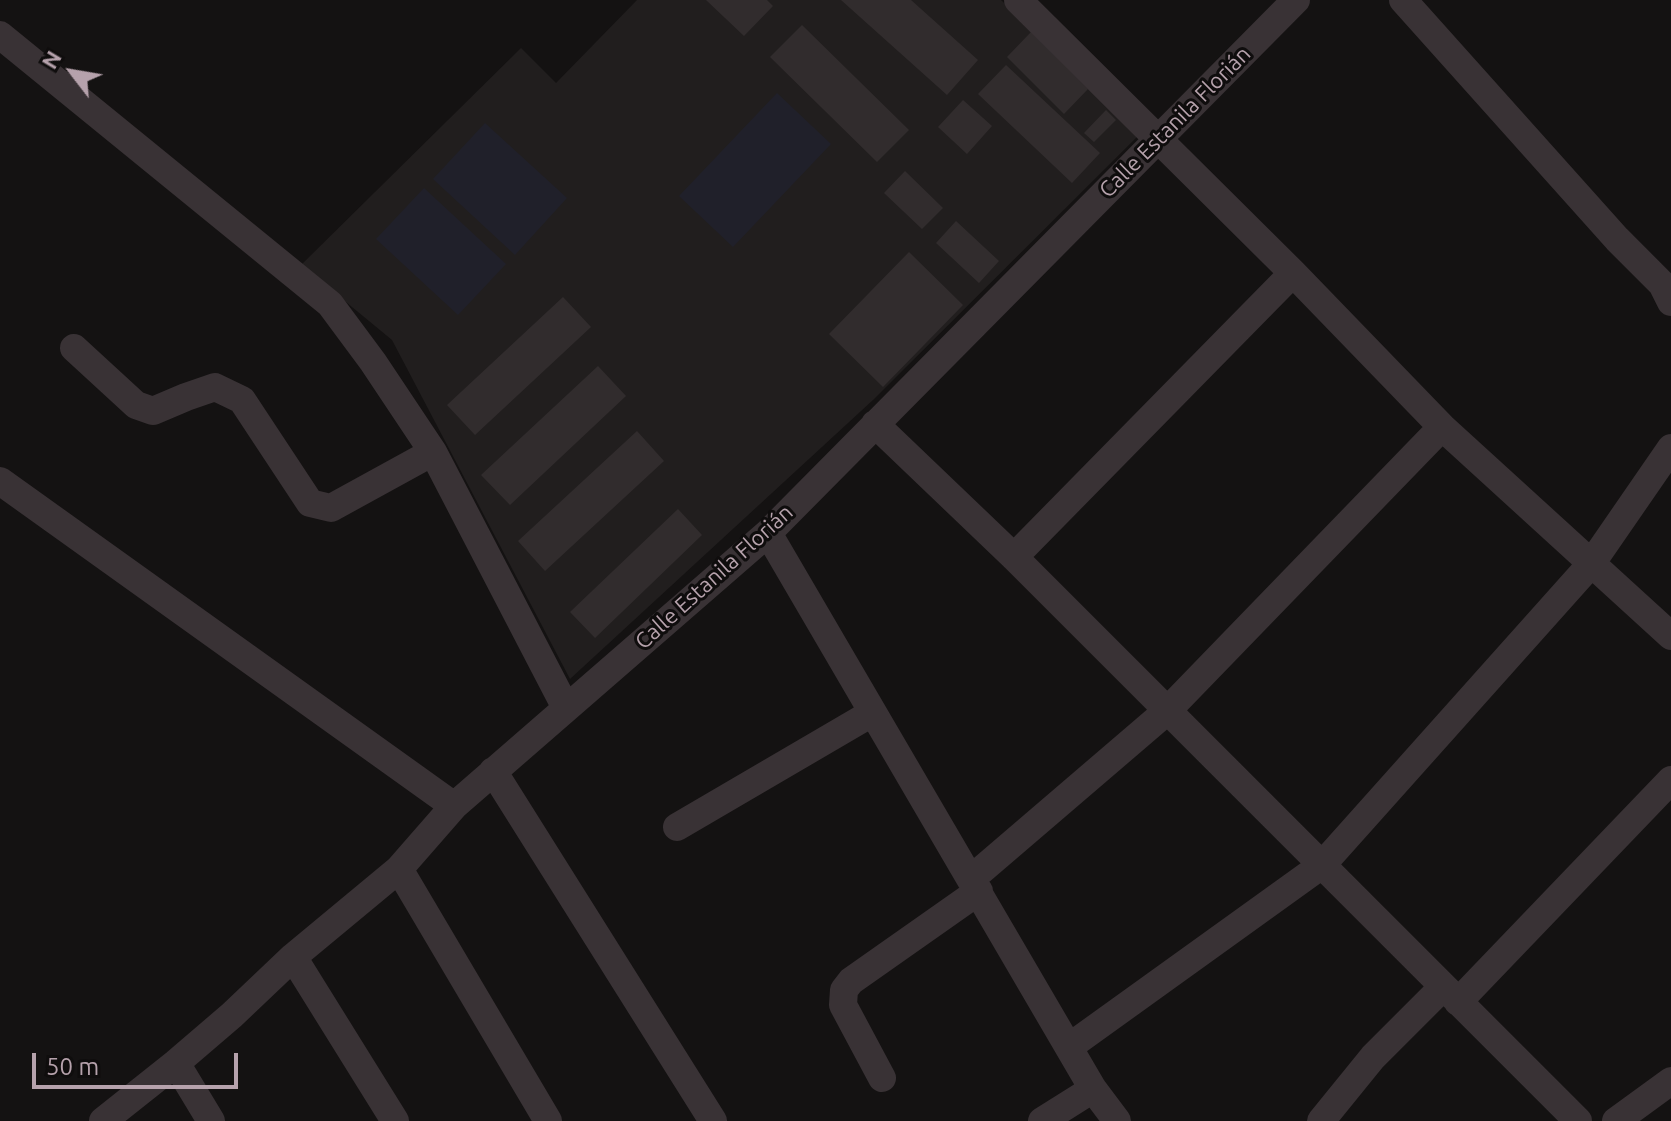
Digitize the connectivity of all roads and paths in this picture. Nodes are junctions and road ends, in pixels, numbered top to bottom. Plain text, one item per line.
1 (1018, 0) edge
2 (1296, 0) edge
3 (1403, 0) edge
4 (0, 35) edge
5 (1158, 139) junction
6 (1293, 273) junction
7 (1668, 288) edge
8 (74, 348) dead end
9 (875, 424) junction
10 (1442, 427) junction
11 (1671, 448) edge
12 (433, 452) junction
13 (0, 481) edge
14 (768, 533) junction
15 (1014, 557) junction
16 (1591, 564) junction
17 (1671, 636) edge
18 (566, 708) junction
19 (1167, 711) junction
20 (872, 713) junction
21 (493, 771) junction
22 (1671, 780) edge
23 (454, 806) junction
24 (677, 827) dead end
25 (1322, 865) junction
26 (399, 869) junction
27 (975, 885) junction
28 (293, 957) junction
29 (1450, 994) junction
30 (1069, 1047) junction
31 (176, 1063) junction
32 (882, 1078) dead end
33 (1671, 1081) edge
34 (1093, 1089) junction
35 (103, 1121) edge
36 (211, 1121) edge
37 (395, 1121) edge
38 (548, 1121) edge
39 (713, 1121) edge
40 (1042, 1121) edge
41 (1117, 1121) edge
42 (1321, 1121) edge
43 (1578, 1121) edge
44 (1616, 1121) edge

1 - 5 street
2 - 5 street, Calle Estanila Florián
3 - 7 street
4 - 12 street
5 - 6 street
5 - 9 street, Calle Estanila Florián
6 - 10 street
6 - 15 street
8 - 12 street
9 - 14 street, Calle Estanila Florián
9 - 15 street
10 - 16 street
10 - 19 street
11 - 16 street
12 - 18 street
13 - 23 street
14 - 18 street, Calle Estanila Florián
14 - 20 street
15 - 19 street
16 - 17 street
16 - 25 street
18 - 21 street, Calle Estanila Florián
19 - 25 street
19 - 27 street
20 - 24 street
20 - 27 street
21 - 23 street, Calle Estanila Florián
21 - 39 street
22 - 29 street
23 - 26 street, Calle Estanila Florián
25 - 29 street
25 - 30 street
26 - 28 street, Calle Estanila Florián
26 - 38 street
27 - 30 street
27 - 32 street
28 - 31 street, Calle Estanila Florián
28 - 37 street
29 - 42 street
29 - 43 street
30 - 34 street
31 - 35 street, Calle Estanila Florián
31 - 36 street
33 - 44 street
34 - 40 street
34 - 41 street

